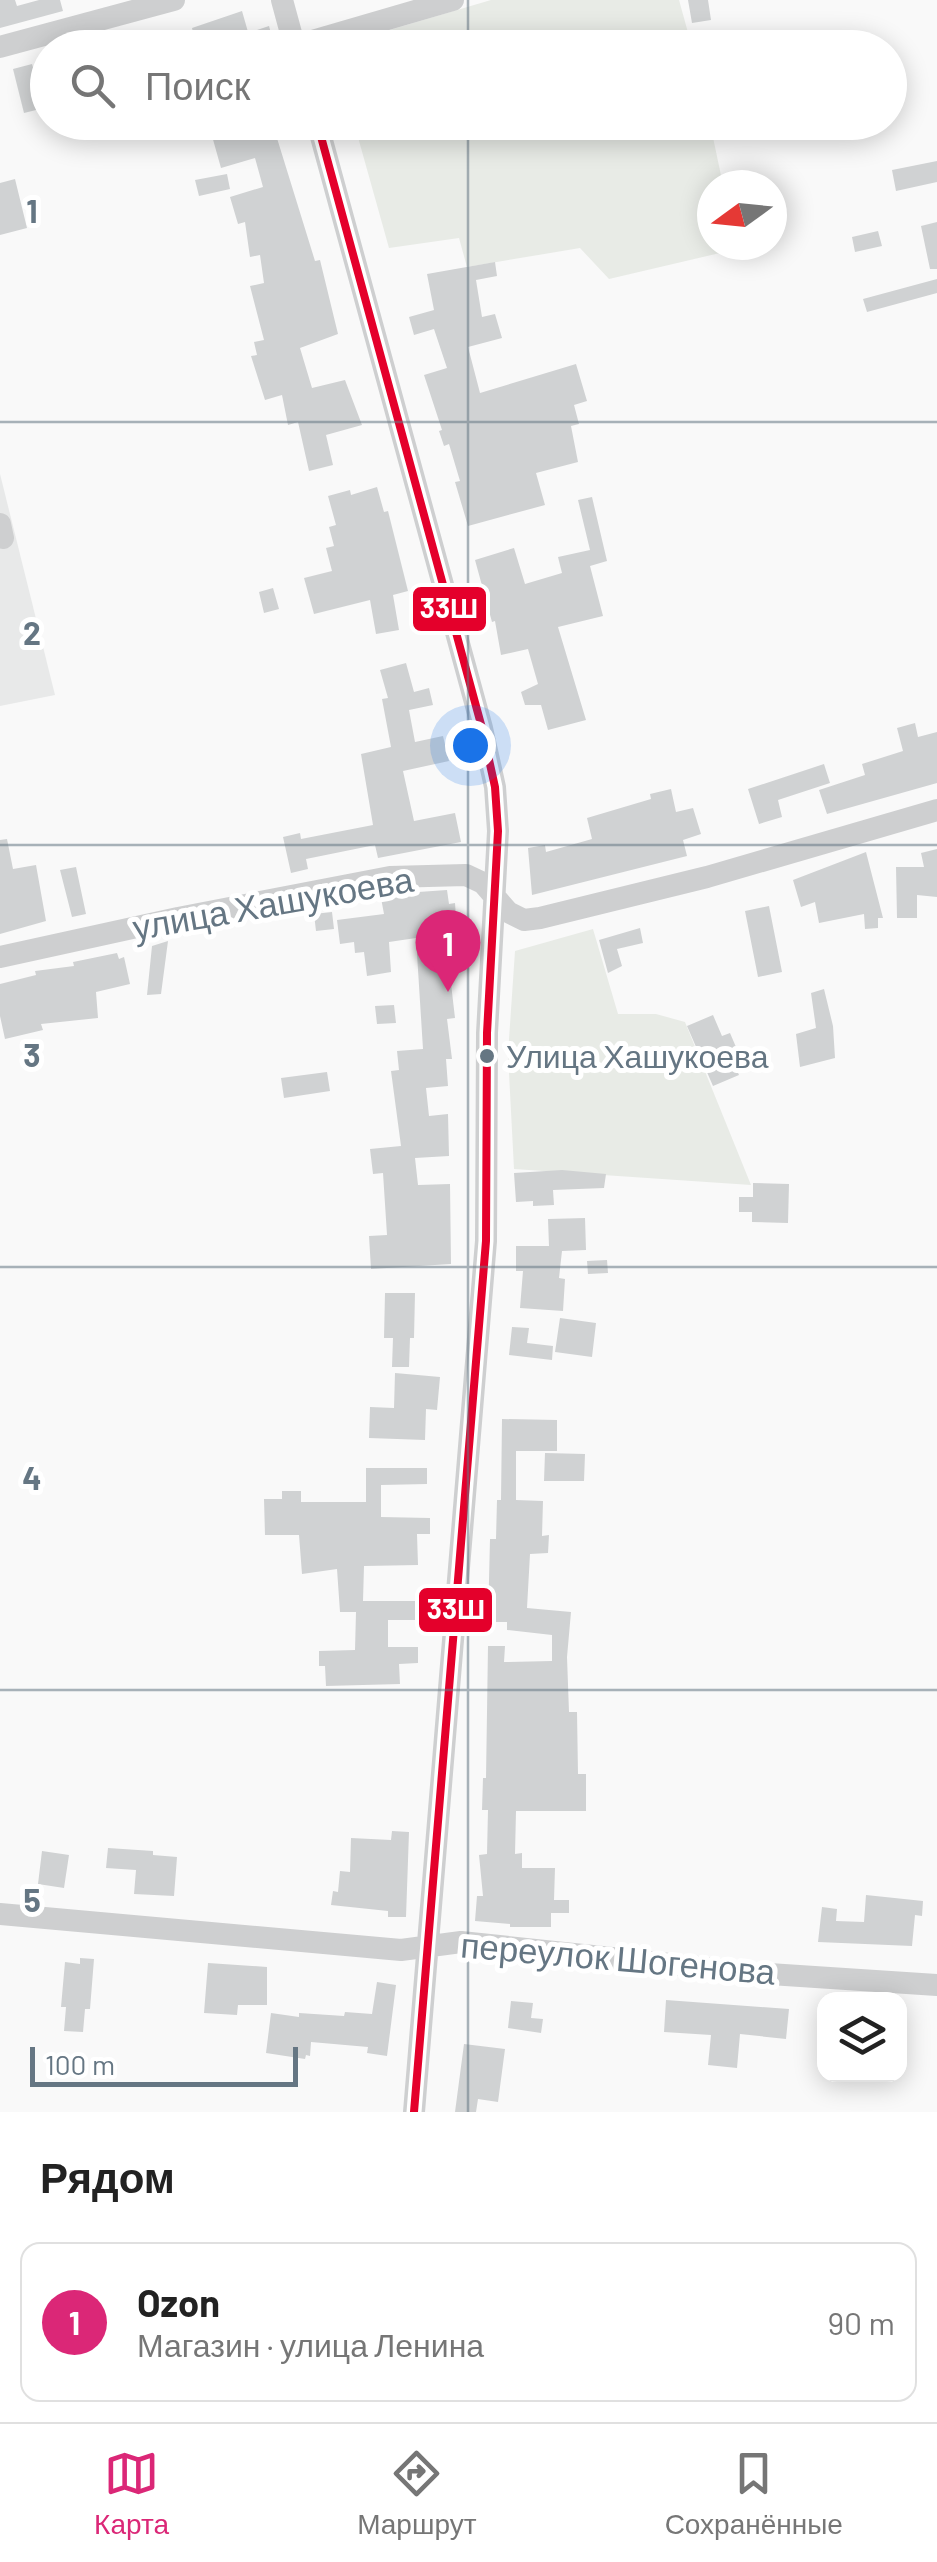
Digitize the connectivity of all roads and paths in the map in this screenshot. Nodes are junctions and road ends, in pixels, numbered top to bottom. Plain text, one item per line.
1 (174, 0) edge
2 (282, 0) edge
3 (454, 0) edge
4 (63, 30) edge
5 (290, 30) edge
6 (353, 30) edge
7 (30, 39) edge
8 (0, 47) edge
9 (322, 140) edge
10 (937, 810) edge
11 (496, 895) junction
12 (0, 957) edge
13 (0, 1914) edge
14 (429, 1946) junction
15 (937, 1985) edge
16 (414, 2112) edge

1 - 4 street
2 - 5 street
3 - 6 street
7 - 8 street
9 - 11 street
10 - 11 street, улица Хашукоева
11 - 12 street, улица Хашукоева
11 - 14 street
13 - 14 street, переулок Шогенова
14 - 15 street, переулок Шогенова
14 - 16 street

